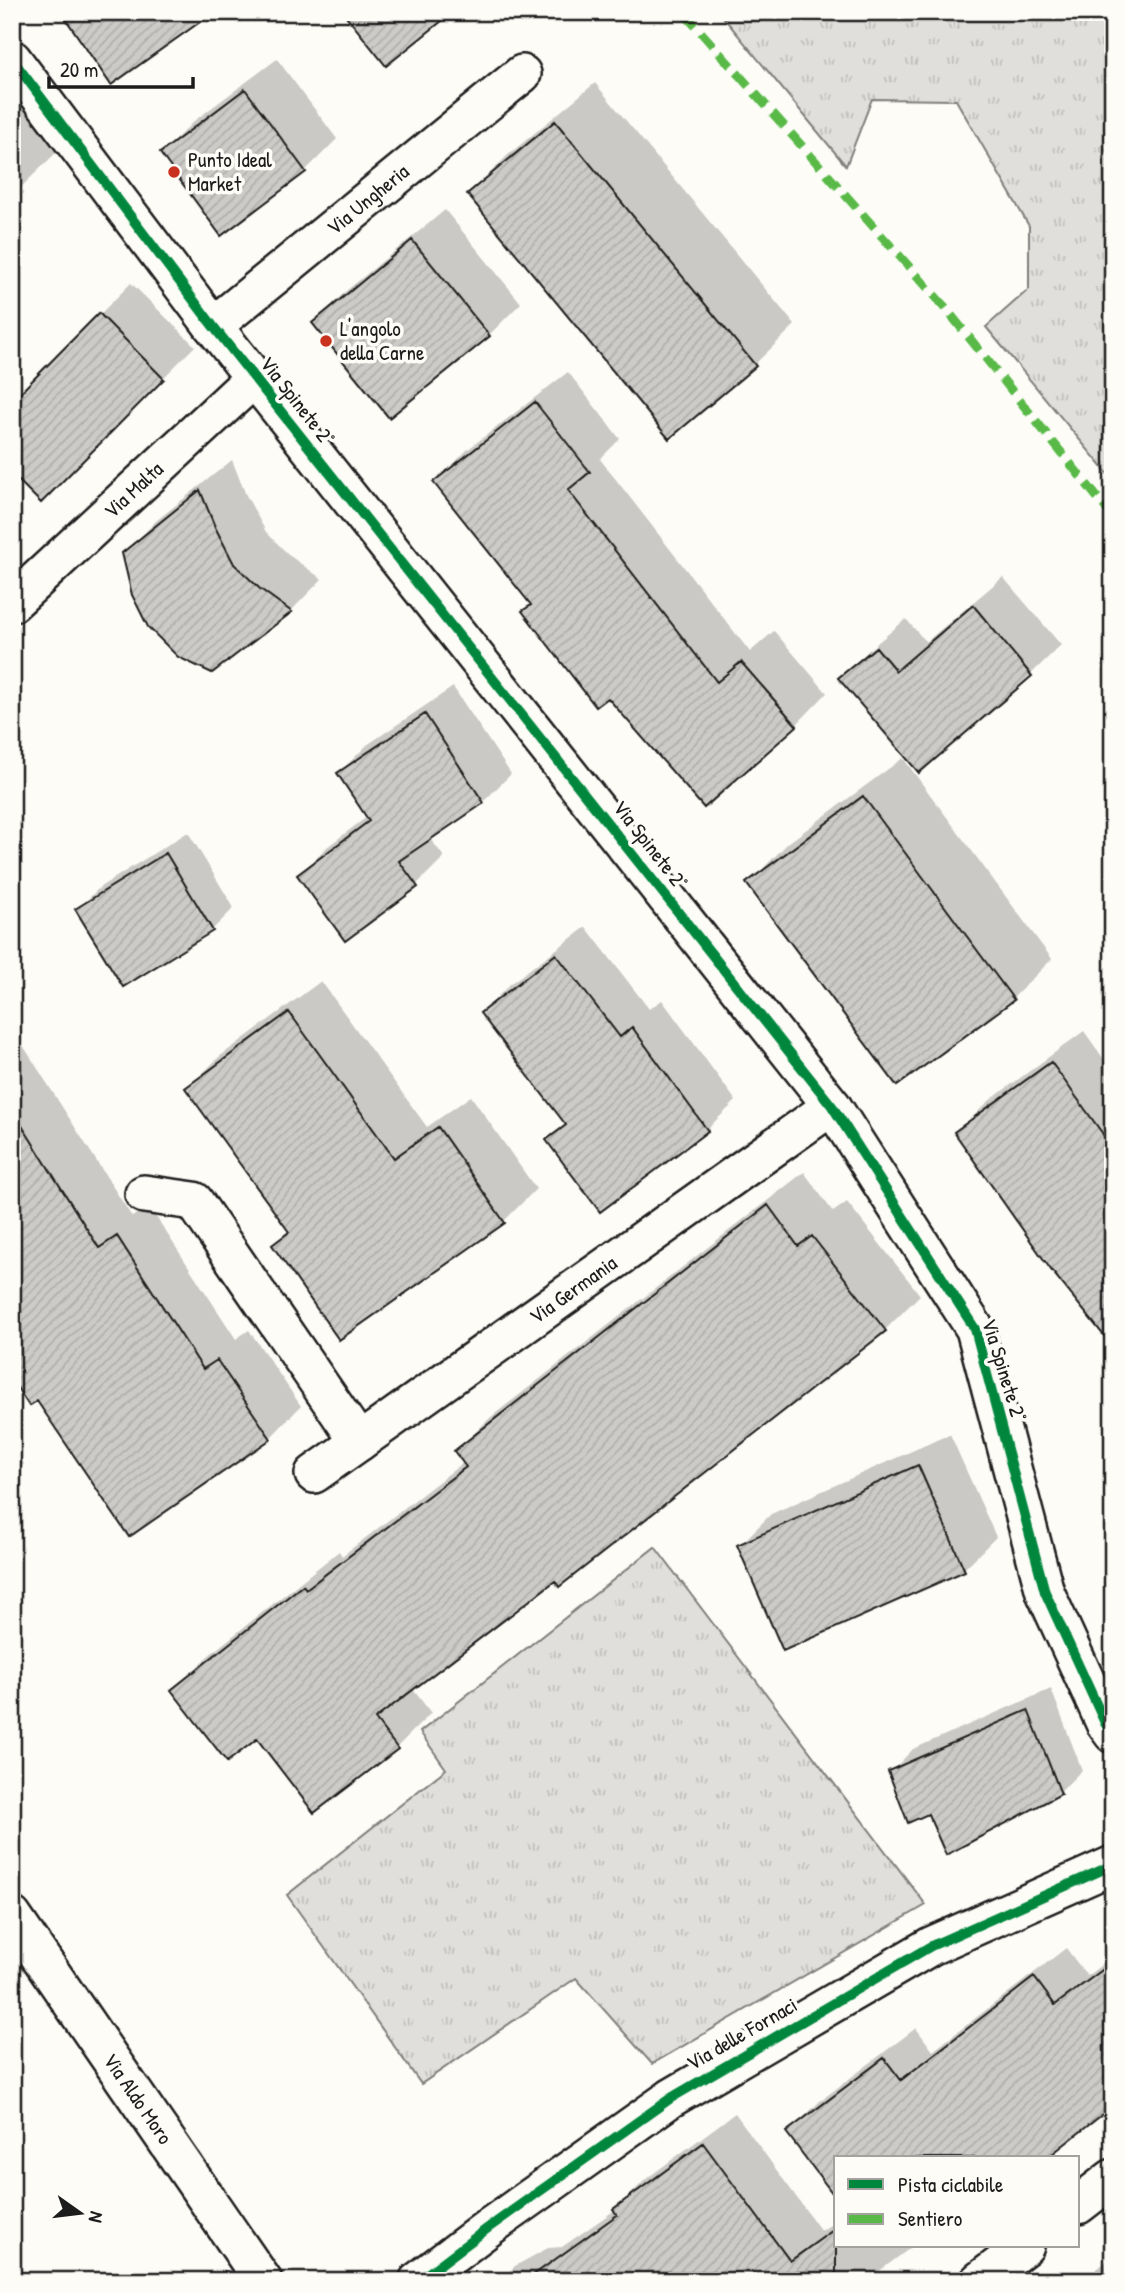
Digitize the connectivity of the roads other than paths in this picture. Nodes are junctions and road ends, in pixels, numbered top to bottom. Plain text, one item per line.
1 (12, 59) edge
2 (522, 74) dead end
3 (213, 326) junction
4 (254, 378) junction
5 (12, 603) edge
6 (832, 1106) junction
7 (144, 1194) dead end
8 (359, 1443) junction
9 (314, 1475) dead end
10 (1113, 1734) edge
11 (1113, 1865) edge
12 (12, 1916) edge
13 (1113, 2178) edge
14 (1080, 2203) edge
15 (1022, 2248) edge
16 (263, 2281) edge
17 (418, 2281) edge
18 (979, 2281) edge

1 - 3 street, Via Spinete 2°
2 - 3 street, Via Ungheria
3 - 4 street, Via Spinete 2°
4 - 5 street, Via Malta
4 - 6 street, Via Spinete 2°
6 - 8 street, Via Germania
6 - 10 street, Via Spinete 2°
7 - 8 street
8 - 9 street, Via Germania
11 - 17 street, Via delle Fornaci
12 - 16 street, Via Aldo Moro
13 - 14 street
15 - 18 street

